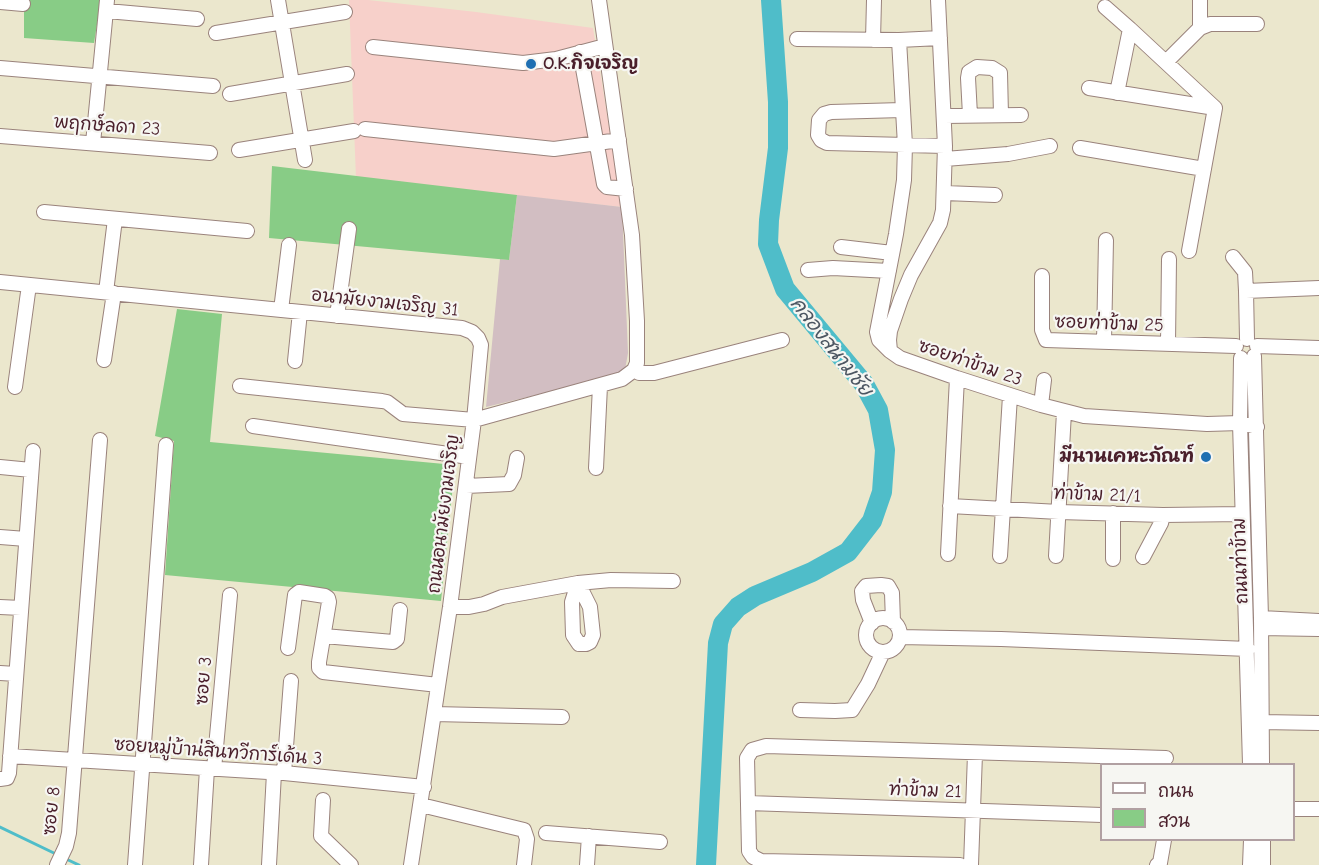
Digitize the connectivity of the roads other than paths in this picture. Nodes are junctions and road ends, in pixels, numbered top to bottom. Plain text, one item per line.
1 (278, 0) edge
2 (599, 0) edge
3 (874, 0) edge
4 (938, 0) edge
5 (1200, 0) edge
6 (0, 2) edge
7 (23, 4) dead end
8 (107, 5) edge
9 (1105, 7) dead end
10 (345, 12) dead end
11 (197, 20) dead end
12 (281, 21) junction
13 (1257, 24) dead end
14 (1200, 28) junction
15 (1130, 29) junction
16 (216, 33) dead end
17 (940, 38) junction
18 (797, 39) dead end
19 (873, 40) junction
20 (900, 40) junction
21 (605, 46) junction
22 (372, 47) dead end
23 (580, 52) junction
24 (1166, 62) junction
25 (0, 68) edge
26 (346, 74) dead end
27 (100, 77) junction
28 (292, 82) junction
29 (213, 86) dead end
30 (1089, 88) dead end
31 (1117, 93) junction
32 (230, 94) dead end
33 (1215, 108) junction
34 (902, 110) junction
35 (970, 115) junction
36 (1001, 115) junction
37 (1021, 115) dead end
38 (944, 116) junction
39 (0, 136) edge
40 (300, 139) junction
41 (619, 140) junction
42 (93, 143) junction
43 (596, 143) junction
44 (905, 145) junction
45 (1050, 147) dead end
46 (1080, 148) dead end
47 (239, 150) dead end
48 (945, 152) junction
49 (210, 153) dead end
50 (305, 160) dead end
51 (1204, 169) junction
52 (626, 189) junction
53 (945, 193) junction
54 (995, 195) dead end
55 (44, 212) dead end
56 (115, 219) junction
57 (349, 229) dead end
58 (247, 231) dead end
59 (1106, 240) dead end
60 (289, 245) dead end
61 (841, 247) dead end
62 (1189, 251) dead end
63 (892, 253) junction
64 (1233, 257) dead end
65 (1169, 259) dead end
66 (808, 270) dead end
67 (889, 271) junction
68 (1042, 276) dead end
69 (0, 282) edge
70 (29, 285) junction
71 (1319, 288) edge
72 (1246, 291) junction
73 (110, 293) junction
74 (281, 310) junction
75 (300, 312) junction
76 (337, 315) junction
77 (782, 340) dead end
78 (1104, 342) junction
79 (1168, 344) junction
80 (1319, 348) edge
81 (1247, 349) junction
82 (890, 351) junction
83 (104, 360) dead end
84 (295, 361) dead end
85 (634, 370) junction
86 (957, 378) junction
87 (1044, 380) dead end
88 (240, 386) dead end
89 (600, 386) junction
90 (15, 387) dead end
91 (1010, 396) junction
92 (1041, 405) junction
93 (1064, 412) junction
94 (474, 420) junction
95 (1240, 423) junction
96 (253, 426) dead end
97 (1257, 427) junction
98 (100, 440) dead end
99 (166, 445) dead end
100 (33, 451) dead end
101 (470, 457) junction
102 (518, 458) dead end
103 (0, 467) edge
104 (596, 468) dead end
105 (31, 470) junction
106 (466, 486) junction
107 (950, 506) junction
108 (1003, 508) junction
109 (1059, 512) junction
110 (1113, 513) junction
111 (1242, 514) junction
112 (1163, 515) junction
113 (0, 537) edge
114 (26, 539) junction
115 (948, 554) dead end
116 (999, 556) dead end
117 (1056, 556) dead end
118 (1143, 556) dead end
119 (1113, 559) dead end
120 (673, 581) dead end
121 (230, 595) dead end
122 (0, 607) edge
123 (450, 607) junction
124 (21, 608) junction
125 (400, 610) dead end
126 (1319, 621) edge
127 (893, 622) junction
128 (872, 623) junction
129 (1261, 623) junction
130 (1319, 629) edge
131 (324, 636) junction
132 (900, 637) junction
133 (288, 648) dead end
134 (1248, 650) junction
135 (884, 652) junction
136 (0, 673) edge
137 (16, 675) junction
138 (291, 681) dead end
139 (438, 685) junction
140 (800, 710) dead end
141 (434, 714) junction
142 (562, 717) dead end
143 (1262, 722) junction
144 (1319, 723) edge
145 (5, 739) edge
146 (975, 754) junction
147 (10, 756) junction
148 (1166, 758) dead end
149 (75, 760) junction
150 (1250, 763) edge
151 (1262, 763) edge
152 (142, 764) junction
153 (211, 769) junction
154 (279, 773) junction
155 (0, 779) edge
156 (424, 787) junction
157 (323, 800) dead end
158 (748, 803) junction
159 (421, 805) junction
160 (1295, 809) edge
161 (1319, 809) edge
162 (973, 810) junction
163 (1100, 815) edge
164 (546, 833) dead end
165 (589, 836) junction
166 (1164, 841) edge
167 (1251, 841) edge
168 (1263, 841) edge
169 (660, 842) dead end
170 (58, 865) edge
171 (135, 865) edge
172 (201, 865) edge
173 (269, 865) edge
174 (351, 865) edge
175 (411, 865) edge
176 (524, 865) edge
177 (586, 865) edge
178 (960, 865) edge
179 (970, 865) edge
180 (1158, 865) edge
181 (1251, 865) edge
182 (1263, 865) edge

1 - 12 street
2 - 21 street
3 - 19 street
4 - 17 street, ซอยท่าข้าม 23
5 - 14 street
6 - 7 street
8 - 11 street
8 - 27 street
9 - 15 street
10 - 12 street
12 - 16 street
12 - 28 street
13 - 14 street
14 - 24 street
15 - 24 street
15 - 31 street
17 - 20 street
17 - 38 street, ซอยท่าข้าม 23
18 - 19 street
19 - 20 street
20 - 34 street
21 - 23 street
21 - 41 street
22 - 23 street
23 - 43 street
24 - 33 street
25 - 27 street
26 - 28 street
27 - 29 street
27 - 42 street
28 - 32 street
28 - 40 street
30 - 31 street
31 - 33 street
33 - 51 street
34 - 44 street
34 - 44 street
35 - 36 street
35 - 36 street
35 - 38 street
36 - 37 street
38 - 48 street, ซอยท่าข้าม 23
39 - 42 street, พฤกษ์ลดา 23
40 - 43 street
40 - 47 street
40 - 50 street
41 - 43 street
41 - 52 street
42 - 49 street, พฤกษ์ลดา 23
43 - 52 street
44 - 48 street
44 - 63 street
45 - 48 street
46 - 51 street
48 - 53 street, ซอยท่าข้าม 23
51 - 62 street
52 - 85 street
53 - 54 street
53 - 82 street, ซอยท่าข้าม 23
55 - 56 street
56 - 58 street
56 - 73 street
57 - 76 street
59 - 78 street
60 - 74 street
61 - 63 street
63 - 67 street
64 - 72 street
65 - 79 street
66 - 67 street
67 - 82 street
68 - 78 street, ซอยท่าข้าม 25
69 - 70 street, อนามัยงามเจริญ 31
70 - 73 street, อนามัยงามเจริญ 31
70 - 90 street
71 - 72 street
72 - 81 street
73 - 74 street, อนามัยงามเจริญ 31
73 - 83 street
74 - 75 street, อนามัยงามเจริญ 31
75 - 76 street, อนามัยงามเจริญ 31
75 - 84 street
76 - 94 street, อนามัยงามเจริญ 31
77 - 85 street
78 - 79 street, ซอยท่าข้าม 25
79 - 81 street, ซอยท่าข้าม 25
80 - 81 street, ซอยท่าข้าม 25
81 - 95 street, ถนนท่าข้าม
81 - 97 street, ถนนท่าข้าม
82 - 86 street, ซอยท่าข้าม 23
85 - 89 street, ถนนอนามัยงามเจริญ
86 - 91 street, ซอยท่าข้าม 23
86 - 107 street
87 - 92 street
88 - 94 street
89 - 94 street, ถนนอนามัยงามเจริญ
89 - 104 street
91 - 92 street, ซอยท่าข้าม 23
91 - 108 street
92 - 93 street, ซอยท่าข้าม 23
93 - 95 street, ซอยท่าข้าม 23
93 - 109 street
94 - 101 street, ถนนอนามัยงามเจริญ
95 - 97 street, ซอยท่าข้าม 23
95 - 111 street, ถนนท่าข้าม
96 - 101 street
97 - 129 street, ถนนท่าข้าม
98 - 149 street, ซอย 8
99 - 152 street
100 - 105 street
101 - 106 street, ถนนอนามัยงามเจริญ
102 - 106 street
103 - 105 street
105 - 114 street
106 - 123 street, ถนนอนามัยงามเจริญ
107 - 108 street, ท่าข้าม 21/1
107 - 115 street
108 - 109 street, ท่าข้าม 21/1
108 - 116 street
109 - 110 street, ท่าข้าม 21/1
109 - 117 street
110 - 112 street, ท่าข้าม 21/1
110 - 119 street
111 - 112 street, ท่าข้าม 21/1
111 - 134 street, ถนนท่าข้าม
112 - 118 street
113 - 114 street
114 - 124 street
120 - 123 street
121 - 153 street, ซอย 3
122 - 124 street
123 - 139 street, ถนนอนามัยงามเจริญ
124 - 137 street
125 - 131 street
126 - 129 street
127 - 128 street
127 - 128 street
127 - 132 street
128 - 135 street
129 - 130 street
129 - 143 street, ถนนท่าข้าม
131 - 133 street
131 - 139 street
132 - 134 street
132 - 135 street
134 - 150 street, ถนนท่าข้าม
135 - 140 street
136 - 137 street
137 - 145 street
138 - 154 street
139 - 141 street, ถนนอนามัยงามเจริญ
141 - 142 street
141 - 156 street, ถนนอนามัยงามเจริญ
143 - 144 street
143 - 151 street, ถนนท่าข้าม
145 - 147 street
146 - 148 street
146 - 158 street
146 - 162 street
147 - 149 street, ซอยหมู่บ้าน่สินทวีการ์เด้น 3
147 - 155 street
149 - 152 street, ซอยหมู่บ้าน่สินทวีการ์เด้น 3
149 - 170 street, ซอย 8
152 - 153 street, ซอยหมู่บ้าน่สินทวีการ์เด้น 3
152 - 171 street
153 - 154 street, ซอยหมู่บ้าน่สินทวีการ์เด้น 3
153 - 172 street, ซอย 3
154 - 156 street, ซอยหมู่บ้าน่สินทวีการ์เด้น 3
154 - 173 street
156 - 159 street, ถนนอนามัยงามเจริญ
157 - 174 street
158 - 162 street, ท่าข้าม 21
158 - 178 street
159 - 175 street, ถนนอนามัยงามเจริญ
159 - 176 street
160 - 161 street
162 - 163 street, ท่าข้าม 21
162 - 179 street
164 - 165 street
165 - 169 street
165 - 177 street
166 - 180 street
167 - 181 street
168 - 182 street

